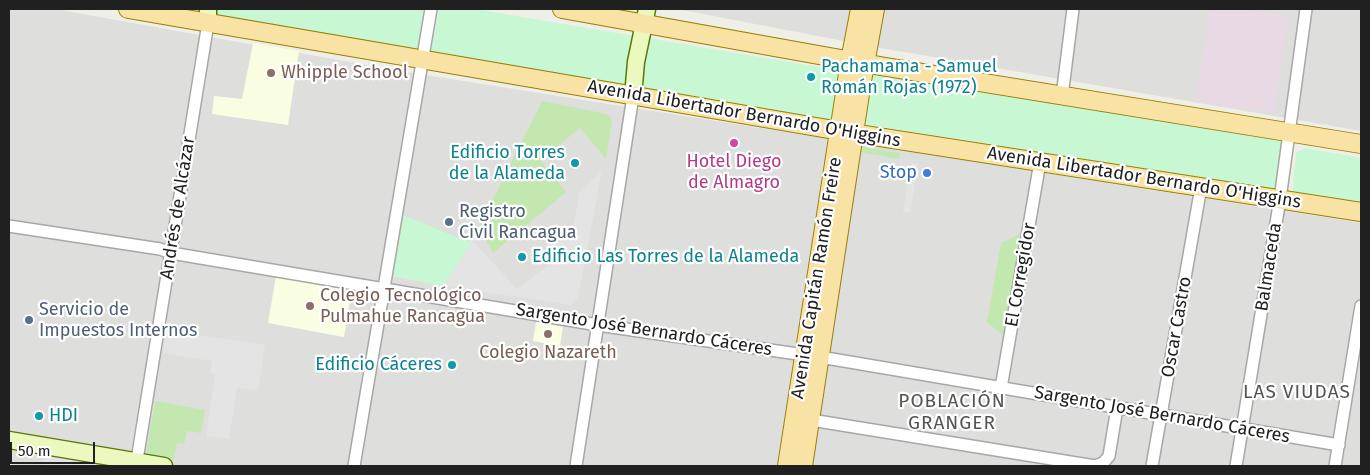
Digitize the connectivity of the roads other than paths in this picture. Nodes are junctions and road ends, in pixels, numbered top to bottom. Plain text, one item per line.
1 (128, 9) edge
2 (431, 9) edge
3 (562, 9) edge
4 (860, 9) edge
5 (875, 9) edge
6 (1073, 9) edge
7 (1306, 9) edge
8 (208, 16) edge
9 (645, 16) edge
10 (422, 59) junction
11 (857, 62) junction
12 (633, 96) junction
13 (1062, 96) junction
14 (847, 132) junction
15 (1289, 133) junction
16 (1361, 144) edge
17 (1040, 162) junction
18 (1201, 187) junction
19 (1280, 199) junction
20 (1361, 212) edge
21 (9, 226) edge
22 (171, 253) junction
23 (384, 288) junction
24 (1361, 306) edge
25 (598, 325) junction
26 (813, 357) junction
27 (1001, 388) junction
28 (1117, 408) junction
29 (1161, 415) junction
30 (811, 420) junction
31 (1242, 429) junction
32 (9, 440) edge
33 (1339, 445) junction
34 (137, 464) edge
35 (164, 466) edge
36 (354, 466) edge
37 (576, 466) edge
38 (787, 466) edge
39 (804, 466) edge
40 (1152, 466) edge
41 (1236, 466) edge
42 (1335, 466) edge

1 - 8 main road, Avenida Libertador Bernardo O'Higgins
2 - 10 street
3 - 9 main road
4 - 11 main road
5 - 11 main road
6 - 13 street
7 - 15 street, Balmaceda
8 - 10 main road, Avenida Libertador Bernardo O'Higgins
8 - 22 street, Andrés de Alcázar
9 - 11 main road
9 - 12 street
10 - 12 main road, Avenida Libertador Bernardo O'Higgins
10 - 23 street
11 - 13 main road
11 - 14 main road, Avenida Capitán Ramón Freire
12 - 14 main road, Avenida Libertador Bernardo O'Higgins
12 - 25 street
13 - 15 main road
14 - 17 main road, Avenida Libertador Bernardo O'Higgins
14 - 26 main road, Avenida Capitán Ramón Freire
15 - 16 main road
15 - 19 street, Balmaceda
17 - 18 main road, Avenida Libertador Bernardo O'Higgins
17 - 27 street, El Corregidor
18 - 19 main road, Avenida Libertador Bernardo O'Higgins
18 - 29 street, Oscar Castro
19 - 20 main road, Avenida Libertador Bernardo O'Higgins
19 - 31 street, Balmaceda
21 - 22 street, Sargento José Bernardo Cáceres
22 - 23 street, Sargento José Bernardo Cáceres
22 - 34 street, Andrés de Alcázar
23 - 25 street, Sargento José Bernardo Cáceres
23 - 36 street
24 - 33 street
25 - 26 street, Sargento José Bernardo Cáceres
25 - 37 street
26 - 27 street, Sargento José Bernardo Cáceres
26 - 30 main road, Avenida Capitán Ramón Freire
26 - 38 main road, Avenida Capitán Ramón Freire
27 - 28 street, Sargento José Bernardo Cáceres
28 - 29 street, Sargento José Bernardo Cáceres
28 - 30 street
29 - 31 street, Sargento José Bernardo Cáceres
29 - 40 street, Oscar Castro
30 - 39 main road, Avenida Capitán Ramón Freire
31 - 33 street, Sargento José Bernardo Cáceres
31 - 41 street, Balmaceda
32 - 34 street
33 - 42 street
34 - 35 street

